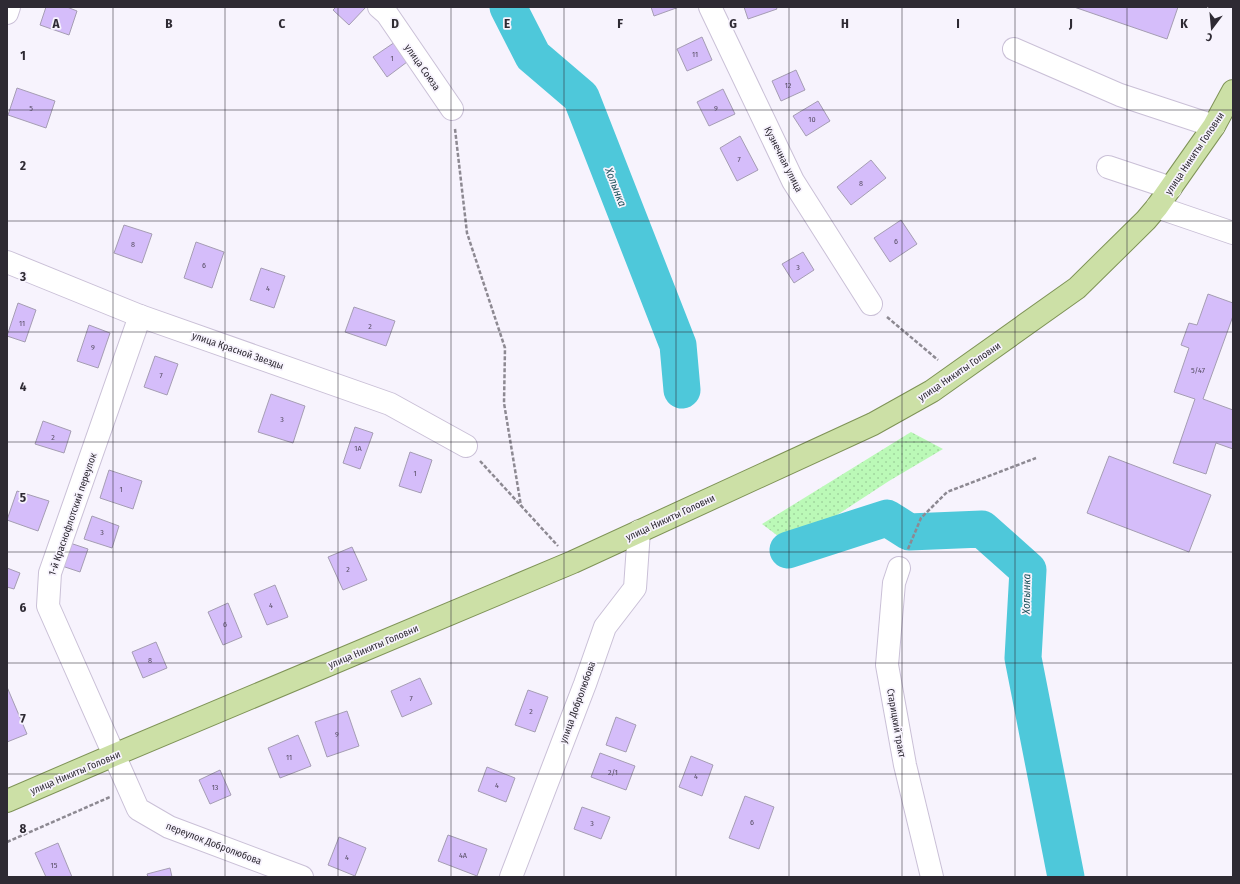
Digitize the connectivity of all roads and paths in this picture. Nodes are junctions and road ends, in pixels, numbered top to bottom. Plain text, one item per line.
1 (9, 7) edge
2 (379, 7) edge
3 (710, 7) edge
4 (7, 14) edge
5 (1014, 48) dead end
6 (1233, 91) edge
7 (452, 109) joint
8 (1214, 126) junction
9 (1108, 167) dead end
10 (1171, 188) junction
11 (1157, 207) junction
12 (1233, 233) edge
13 (7, 262) edge
14 (871, 304) joint
15 (140, 316) junction
16 (956, 375) junction
17 (466, 446) joint
18 (1036, 458) dead end
19 (521, 506) junction
20 (639, 531) junction
21 (911, 541) dead end
22 (573, 562) junction
23 (900, 568) dead end
24 (114, 755) junction
25 (129, 788) junction
26 (7, 801) edge
27 (7, 842) edge
28 (302, 877) edge
29 (511, 877) edge
30 (932, 877) edge

1 - 4 street
2 - 7 street, улица Союза
3 - 14 street, Кузнечная улица
5 - 8 street
6 - 8 main road, улица Никиты Головни
7 - 19 path
8 - 10 main road, улица Никиты Головни
9 - 10 street
10 - 11 main road, улица Никиты Головни
11 - 12 street
11 - 16 main road, улица Никиты Головни
13 - 15 street, улица Красной Звезды
14 - 16 path
15 - 17 street, улица Красной Звезды
15 - 24 street, 1-й Краснофлотский переулок
16 - 20 main road, улица Никиты Головни
17 - 19 path
18 - 21 path
19 - 22 path
20 - 22 main road, улица Никиты Головни
20 - 29 street, улица Добролюбова
22 - 24 main road, улица Никиты Головни
23 - 30 street, Старицкий тракт
24 - 25 street, переулок Добролюбова
24 - 26 main road, улица Никиты Головни
25 - 27 path
25 - 28 street, переулок Добролюбова

